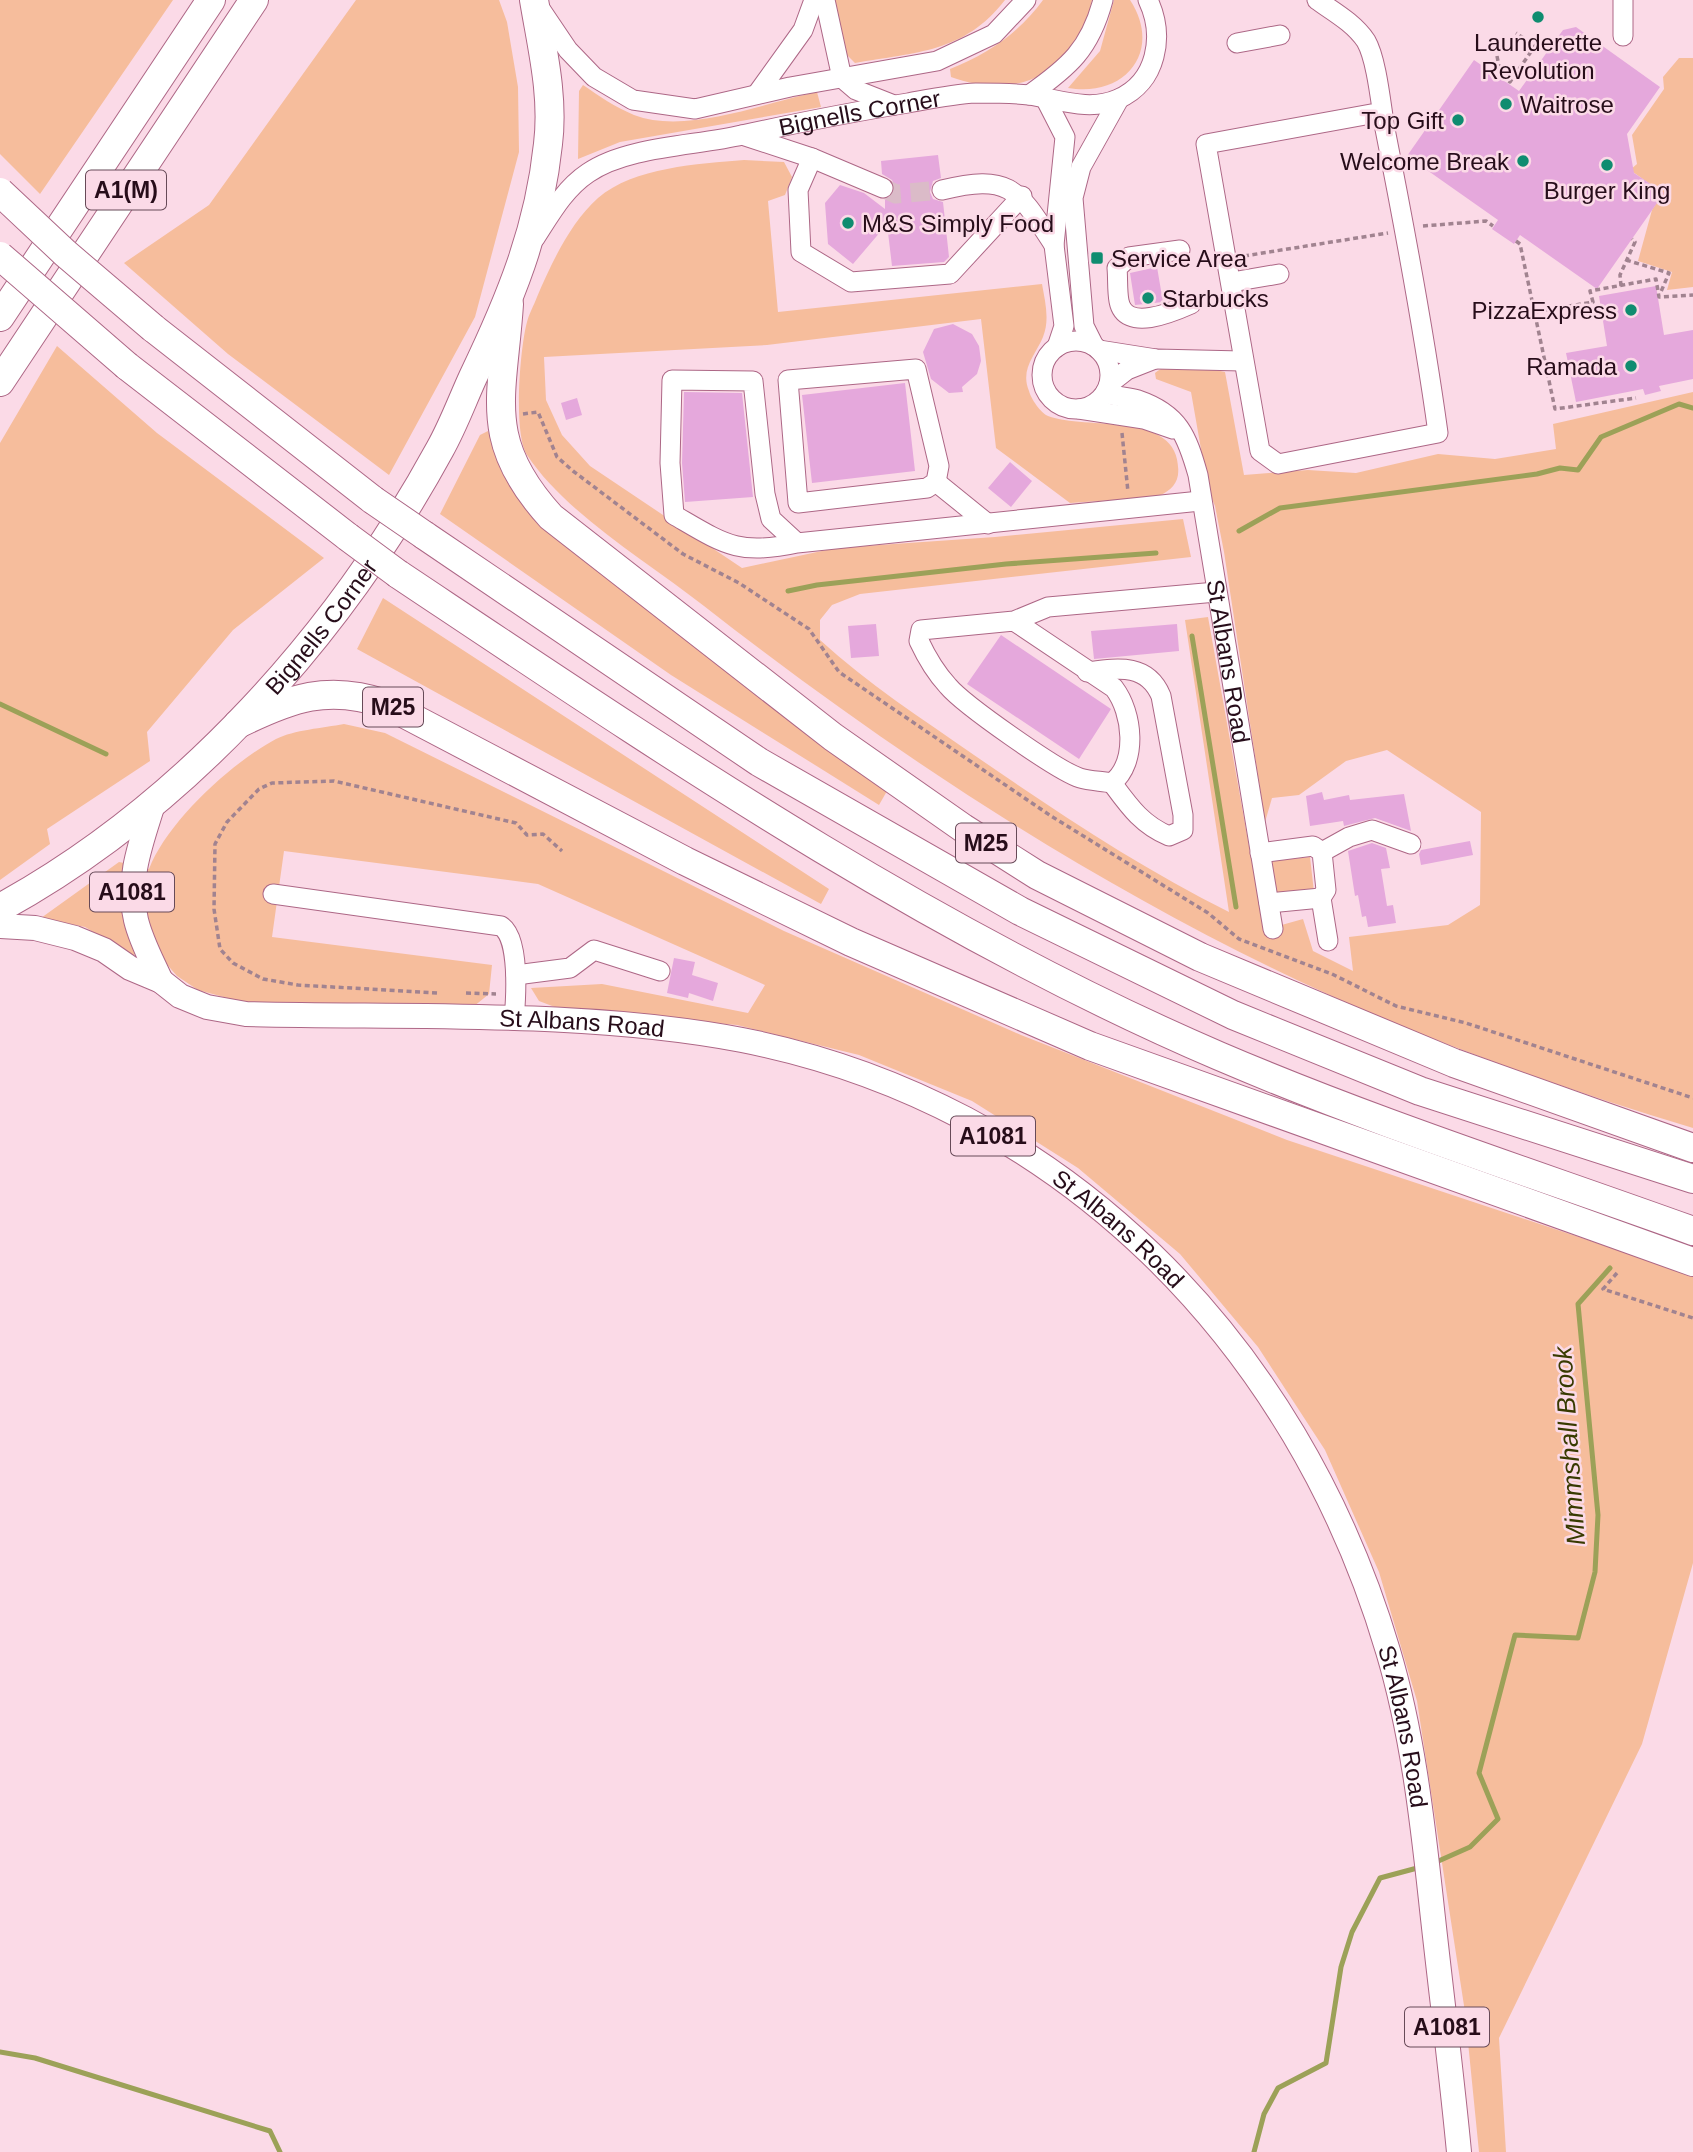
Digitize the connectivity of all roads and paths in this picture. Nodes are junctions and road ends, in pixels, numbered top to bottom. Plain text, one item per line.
1 (211, 0) edge
2 (254, 0) edge
3 (534, 0) edge
4 (814, 0) edge
5 (825, 0) edge
6 (1026, 0) edge
7 (1103, 0) edge
8 (1149, 0) edge
9 (1317, 0) edge
10 (1623, 0) edge
11 (1516, 33) dead end
12 (1280, 35) dead end
13 (1623, 36) dead end
14 (1237, 43) dead end
15 (1497, 56) dead end
16 (842, 78) junction
17 (757, 94) junction
18 (1037, 97) junction
19 (1119, 99) junction
20 (895, 105) junction
21 (1382, 112) junction
22 (741, 135) junction
23 (811, 158) junction
24 (883, 188) tunnel mouth
25 (942, 190) tunnel mouth
26 (0, 192) edge
27 (1022, 196) junction
28 (1493, 226) dead end
29 (1405, 230) junction
30 (1632, 239) dead end
31 (1516, 241) dead end
32 (1054, 245) junction
33 (1180, 250) dead end
34 (527, 251) junction
35 (0, 256) edge
36 (1228, 258) junction
37 (1626, 260) junction
38 (1279, 274) dead end
39 (1231, 282) junction
40 (1621, 286) junction
41 (1693, 295) edge
42 (1659, 297) junction
43 (1191, 303) dead end
44 (509, 304) junction
45 (1534, 312) junction
46 (0, 317) edge
47 (1057, 347) junction
48 (1097, 348) junction
49 (1156, 359) junction
50 (1242, 361) junction
51 (0, 382) edge
52 (1107, 389) junction
53 (1636, 398) dead end
54 (1079, 408) junction
55 (538, 412) dead end
56 (1122, 424) dead end
57 (1186, 435) junction
58 (936, 482) junction
59 (1200, 501) junction
60 (1129, 509) junction
61 (988, 524) junction
62 (797, 543) junction
63 (1216, 592) junction
64 (1014, 621) junction
65 (1087, 672) junction
66 (238, 724) junction
67 (1112, 783) junction
68 (154, 801) junction
69 (1410, 844) dead end
70 (1322, 852) junction
71 (1260, 853) junction
72 (273, 894) dead end
73 (1321, 898) junction
74 (1269, 903) junction
75 (0, 908) edge
76 (0, 926) edge
77 (1273, 929) dead end
78 (1328, 941) dead end
79 (660, 971) dead end
80 (516, 975) junction
81 (161, 981) junction
82 (514, 1020) junction
83 (1693, 1098) edge
84 (1693, 1148) edge
85 (1693, 1179) edge
86 (1693, 1231) edge
87 (1693, 1262) edge
88 (1617, 1273) dead end
89 (1693, 1318) edge
90 (1459, 2152) edge

1 - 46 highway, A1(M)
2 - 51 highway, A1(M)
3 - 17 street, Bignells Corner
3 - 34 highway, Bignells Corner
4 - 17 street
5 - 16 street
6 - 16 street, Bignells Corner
7 - 18 street
8 - 19 street
9 - 21 street
10 - 13 street
11 - 15 path
12 - 14 street
16 - 17 street, Bignells Corner
16 - 20 street
18 - 19 street, Bignells Corner
18 - 20 street, Bignells Corner
18 - 32 street
19 - 48 street
20 - 22 street, Bignells Corner
21 - 29 street
21 - 36 street
22 - 23 street
22 - 34 street, Bignells Corner
23 - 24 street
23 - 27 street
25 - 27 street
26 - 85 highway, M25, bridge
27 - 32 street
28 - 29 path
29 - 36 path
29 - 50 street
30 - 37 path
31 - 45 path
32 - 47 street
33 - 43 street
34 - 44 highway, Bignells Corner
35 - 86 highway, bridge
36 - 39 street
37 - 40 path
37 - 42 path
38 - 39 street
39 - 50 street
40 - 42 path
40 - 45 path
41 - 42 path
44 - 66 highway, Bignells Corner
44 - 84 highway, M25
45 - 53 path
47 - 48 street
47 - 54 street
48 - 49 street
48 - 52 street
49 - 50 street
49 - 52 street
52 - 54 street
52 - 57 street
54 - 57 street
55 - 83 path
56 - 60 path
57 - 59 street, St Albans Road
58 - 58 street
58 - 61 street
59 - 60 street
59 - 63 street, St Albans Road
60 - 61 street
61 - 62 street
62 - 62 street
63 - 64 street
63 - 71 street, St Albans Road
64 - 65 street
64 - 67 street
65 - 67 street
65 - 67 street
66 - 68 highway, Bignells Corner
66 - 87 highway, M25
68 - 75 highway, Bignells Corner
68 - 81 main road, A1081
69 - 70 street
70 - 71 street
70 - 73 street
71 - 74 street, St Albans Road
72 - 80 street
73 - 74 street
73 - 78 street
74 - 77 street, St Albans Road
76 - 81 main road, St Albans Road / A1081
79 - 80 street
80 - 82 street
81 - 82 main road, St Albans Road / A1081
82 - 90 main road, St Albans Road / A1081
88 - 89 path

